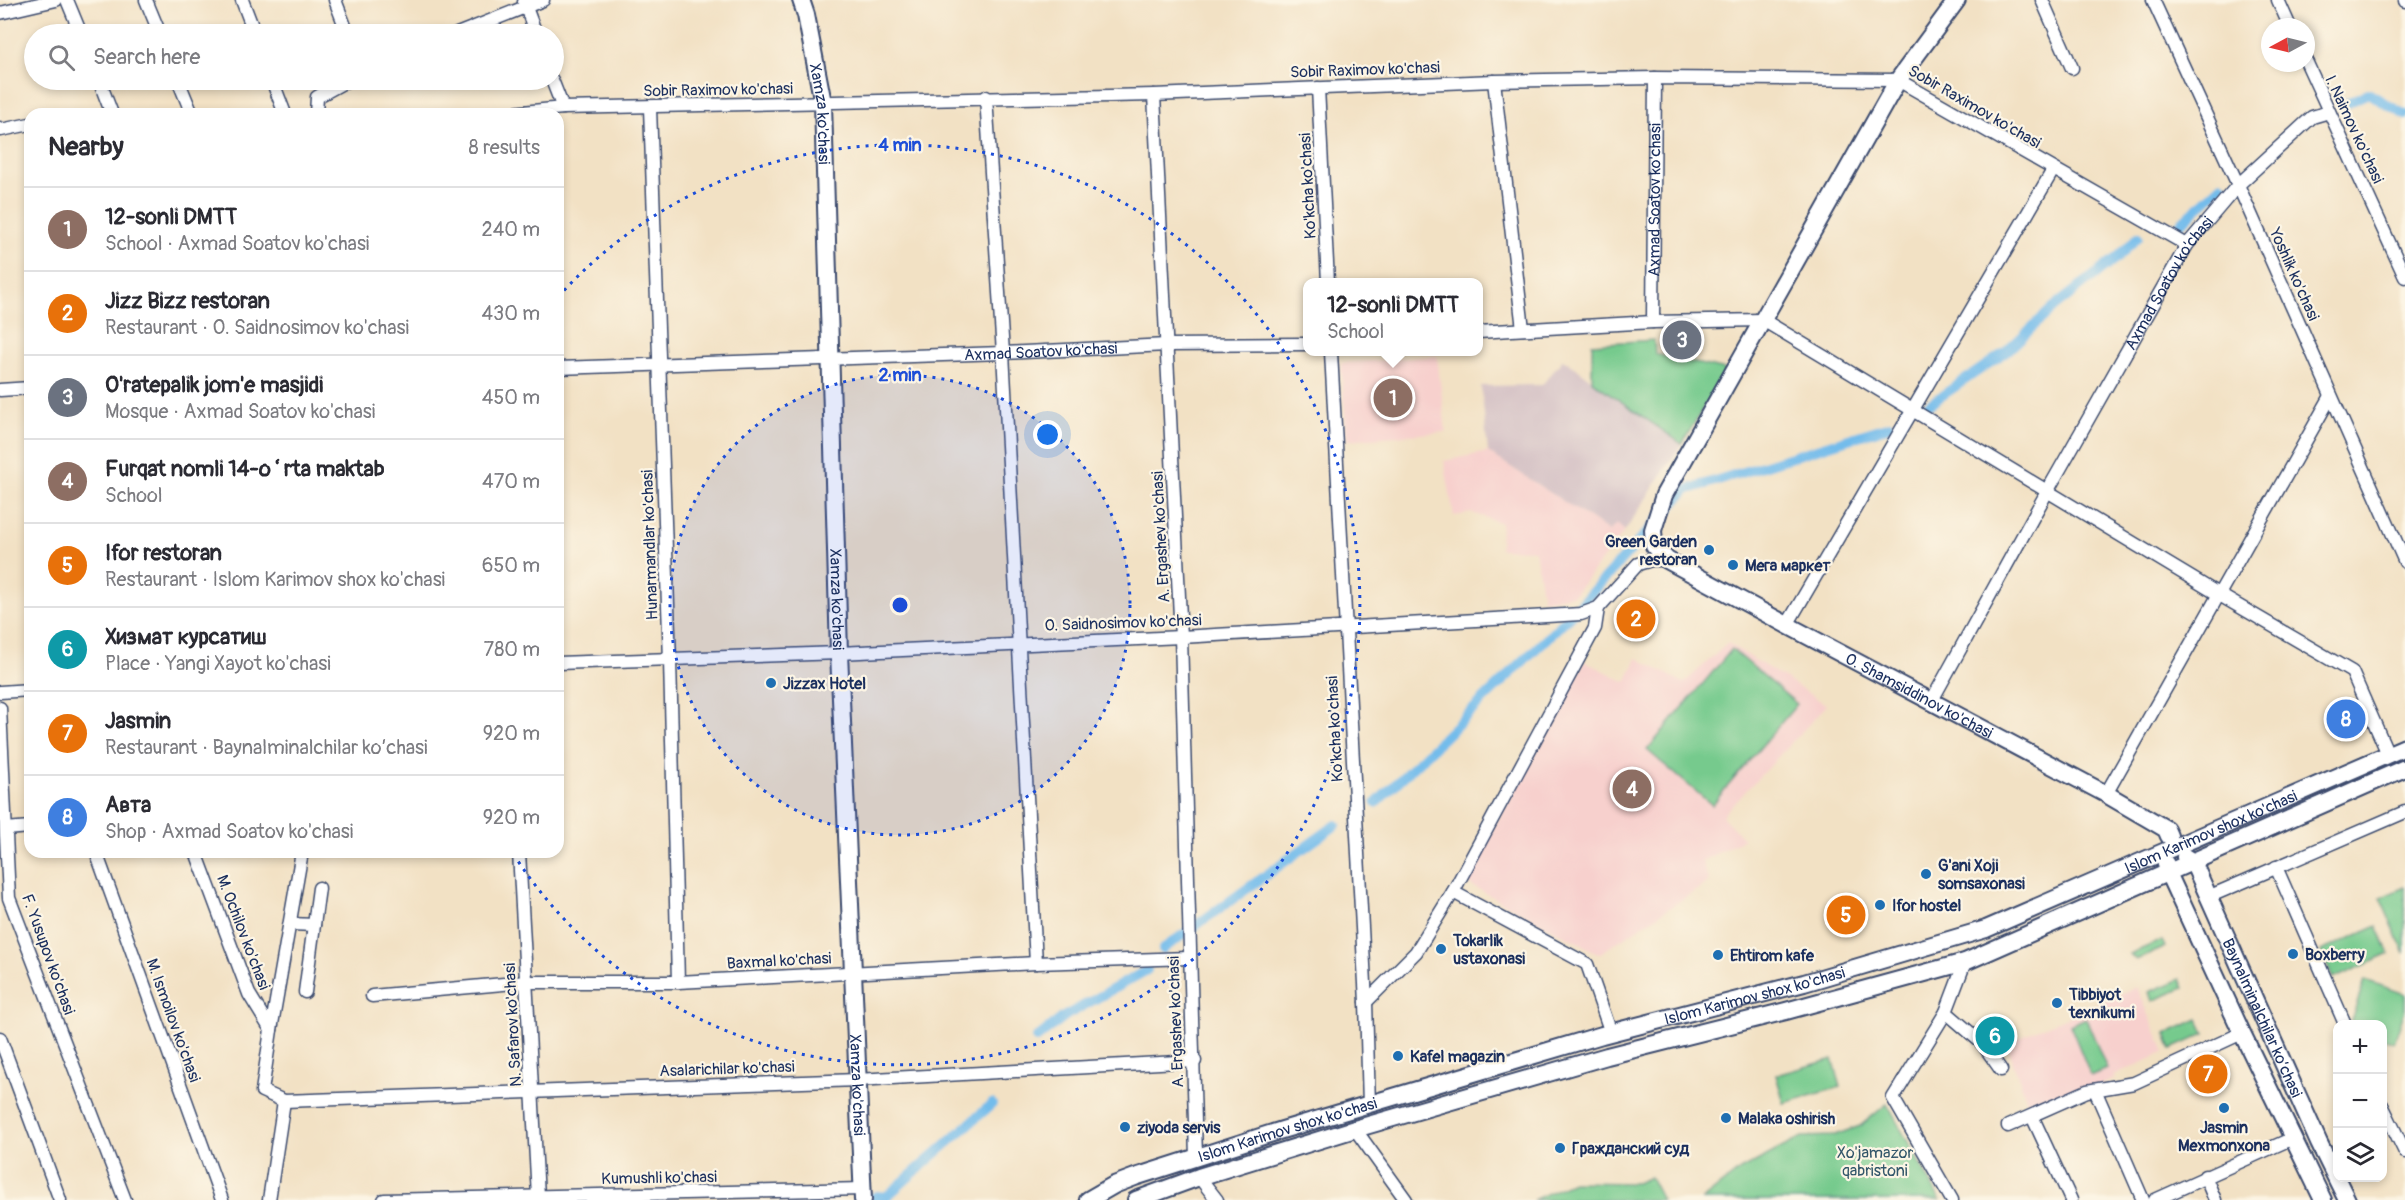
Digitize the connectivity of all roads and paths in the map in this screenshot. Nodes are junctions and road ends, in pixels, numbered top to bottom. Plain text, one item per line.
1 (56, 0) edge
2 (67, 0) edge
3 (148, 0) edge
4 (242, 0) edge
5 (335, 0) edge
6 (543, 0) edge
7 (801, 0) edge
8 (1957, 0) edge
9 (2042, 0) edge
10 (2153, 0) edge
11 (2278, 0) edge
12 (525, 4) edge
13 (0, 13) edge
14 (2286, 18) edge
15 (77, 24) edge
16 (156, 24) edge
17 (251, 24) edge
18 (344, 24) edge
19 (480, 24) edge
20 (532, 24) edge
21 (2072, 68) dead end
22 (2311, 72) edge
23 (1654, 78) junction
24 (1898, 80) junction
25 (1494, 81) junction
26 (1318, 88) junction
27 (103, 90) edge
28 (182, 90) edge
29 (276, 90) edge
30 (329, 90) edge
31 (556, 90) edge
32 (1154, 95) junction
33 (986, 97) junction
34 (823, 103) junction
35 (110, 108) edge
36 (190, 108) edge
37 (283, 108) edge
38 (316, 108) edge
39 (563, 108) joint
40 (650, 108) junction
41 (2329, 112) junction
42 (24, 125) edge
43 (0, 128) edge
44 (2053, 170) junction
45 (2238, 185) junction
46 (2187, 244) junction
47 (2405, 277) edge
48 (1328, 278) edge
49 (1763, 320) junction
50 (1653, 322) junction
51 (1523, 329) junction
52 (1483, 332) edge
53 (1303, 344) edge
54 (1167, 345) junction
55 (1003, 353) junction
56 (1331, 356) edge
57 (832, 358) junction
58 (659, 364) junction
59 (564, 368) edge
60 (24, 388) edge
61 (0, 390) edge
62 (2331, 396) junction
63 (1911, 409) junction
64 (2048, 490) junction
65 (1667, 560) junction
66 (2405, 562) edge
67 (2218, 594) junction
68 (1598, 608) junction
69 (1786, 626) junction
70 (1346, 628) junction
71 (1181, 637) junction
72 (1019, 643) junction
73 (839, 653) junction
74 (670, 660) junction
75 (564, 663) edge
76 (24, 690) edge
77 (0, 692) edge
78 (1931, 702) junction
79 (0, 708) edge
80 (2405, 747) edge
81 (2388, 754) junction
82 (2405, 768) edge
83 (2106, 794) junction
84 (2405, 812) edge
85 (24, 828) edge
86 (6, 829) junction
87 (2185, 844) junction
88 (2163, 850) junction
89 (98, 858) edge
90 (198, 858) edge
91 (301, 858) edge
92 (519, 858) edge
93 (2193, 862) junction
94 (2277, 867) junction
95 (2168, 873) junction
96 (319, 888) dead end
97 (1453, 892) junction
98 (2208, 897) junction
99 (5, 900) edge
100 (291, 924) junction
101 (314, 925) junction
102 (1189, 958) junction
103 (1965, 962) junction
104 (1036, 963) junction
105 (852, 972) junction
106 (678, 981) junction
107 (526, 982) junction
108 (304, 992) dead end
109 (372, 996) dead end
110 (1366, 1002) junction
111 (1946, 1012) junction
112 (1692, 1013) junction
113 (2343, 1020) edge
114 (271, 1030) junction
115 (2242, 1033) junction
116 (1606, 1034) junction
117 (1697, 1034) junction
118 (0, 1038) edge
119 (1608, 1056) junction
120 (1195, 1061) junction
121 (2001, 1070) dead end
122 (857, 1080) junction
123 (2095, 1090) junction
124 (532, 1092) junction
125 (284, 1101) junction
126 (1369, 1105) junction
127 (2387, 1115) edge
128 (2032, 1116) junction
129 (2008, 1126) dead end
130 (1355, 1129) junction
131 (2293, 1138) junction
132 (2405, 1152) edge
133 (1196, 1157) junction
134 (2205, 1176) junction
135 (1199, 1177) junction
136 (863, 1195) edge
137 (538, 1196) junction
138 (2171, 1197) edge
139 (60, 1200) edge
140 (125, 1200) edge
141 (222, 1200) edge
142 (269, 1200) edge
143 (384, 1200) edge
144 (1088, 1200) edge
145 (1136, 1200) edge
146 (1217, 1200) edge
147 (1406, 1200) edge
148 (1952, 1200) edge
149 (2071, 1200) edge
150 (2143, 1200) edge
151 (2155, 1200) edge
152 (2215, 1200) edge
153 (2323, 1200) edge
154 (2346, 1200) edge

1 - 13 street
2 - 15 street
3 - 16 street
4 - 17 street
5 - 18 street
6 - 12 street
7 - 34 main road, Xamza ko'chasi
8 - 24 main road
9 - 21 street
10 - 45 street, Yoshlik ko'chasi
11 - 14 street
12 - 19 street
12 - 20 street
22 - 41 street, I. Naimov ko'chasi
23 - 24 street, Sobir Raximov ko'chasi
23 - 25 street, Sobir Raximov ko'chasi
23 - 50 street, Axmad Soatov ko'chasi
24 - 44 street, Sobir Raximov ko'chasi
24 - 49 main road
25 - 26 street, Sobir Raximov ko'chasi
25 - 51 street
26 - 32 street, Sobir Raximov ko'chasi
26 - 48 street, Ko'kcha ko'chasi
27 - 35 street
28 - 36 street
29 - 37 street
30 - 38 street
31 - 39 street
32 - 33 street, Sobir Raximov ko'chasi
32 - 54 street, A. Ergashev ko'chasi
33 - 34 street, Sobir Raximov ko'chasi
33 - 55 street
34 - 40 street, Sobir Raximov ko'chasi
34 - 57 main road, Xamza ko'chasi
39 - 40 street, Sobir Raximov ko'chasi
40 - 58 street, Hunarmandlar ko'chasi
41 - 45 street, Axmad Soatov ko'chasi
41 - 47 street, I. Naimov ko'chasi
42 - 43 street
44 - 46 street, Sobir Raximov ko'chasi
44 - 63 street
45 - 46 street, Axmad Soatov ko'chasi
45 - 62 street, Yoshlik ko'chasi
46 - 64 street, Axmad Soatov ko'chasi
49 - 50 street
49 - 63 street
49 - 65 main road
50 - 51 street
51 - 52 street
53 - 54 street, Axmad Soatov ko'chasi
54 - 55 street, Axmad Soatov ko'chasi
54 - 71 street, A. Ergashev ko'chasi
55 - 57 street, Axmad Soatov ko'chasi
55 - 72 street
56 - 70 street, Ko'kcha ko'chasi
57 - 58 street, Axmad Soatov ko'chasi
57 - 73 main road, Xamza ko'chasi
58 - 59 street, Axmad Soatov ko'chasi
58 - 74 street, Hunarmandlar ko'chasi
60 - 61 street
62 - 66 street, Yoshlik ko'chasi
62 - 67 street
63 - 64 street
63 - 69 street
64 - 67 street
64 - 78 street, Axmad Soatov ko'chasi
65 - 68 street
65 - 69 main road, O. Shamsiddinov ko'chasi
67 - 81 street
67 - 83 street
68 - 70 street, O. Saidnosimov ko'chasi
68 - 97 street
69 - 78 main road, O. Shamsiddinov ko'chasi
70 - 71 street, O. Saidnosimov ko'chasi
70 - 110 street, Ko'kcha ko'chasi
71 - 72 street, O. Saidnosimov ko'chasi
71 - 102 street, A. Ergashev ko'chasi
72 - 73 street, O. Saidnosimov ko'chasi
72 - 104 street
73 - 74 street, O. Saidnosimov ko'chasi
73 - 105 main road, Xamza ko'chasi
74 - 75 street, O. Saidnosimov ko'chasi
74 - 106 street, Hunarmandlar ko'chasi
76 - 77 street
78 - 83 main road, O. Shamsiddinov ko'chasi
79 - 86 street, F. Yusupov ko'chasi
80 - 81 main road, Islom Karimov shox ko'chasi
81 - 87 main road, Islom Karimov shox ko'chasi
82 - 93 main road, Islom Karimov shox ko'chasi
83 - 88 main road, O. Shamsiddinov ko'chasi
84 - 94 street
85 - 86 street
86 - 99 street, F. Yusupov ko'chasi
87 - 88 main road
87 - 93 main road, Baynalminalchilar ko’chasi
88 - 93 main road
88 - 95 main road, Baynalminalchilar ko’chasi
88 - 112 main road, Islom Karimov shox ko'chasi
89 - 141 street, M. Ismoilov ko'chasi
90 - 114 street, M. Ochilov ko'chasi
91 - 100 street
92 - 107 street, N. Safarov ko'chasi
93 - 95 main road, Islom Karimov shox ko'chasi
93 - 98 main road, Baynalminalchilar ko’chasi
94 - 98 street
94 - 113 street
95 - 103 main road, Islom Karimov shox ko'chasi
95 - 115 main road, Baynalminalchilar ko’chasi
96 - 101 street
97 - 110 street
97 - 116 street
98 - 154 main road, Baynalminalchilar ko’chasi
99 - 140 street, F. Yusupov ko'chasi
100 - 101 street
100 - 114 street
101 - 108 street
102 - 104 street, Baxmal ko'chasi
102 - 120 street, A. Ergashev ko'chasi
103 - 111 street
103 - 117 main road, Islom Karimov shox ko'chasi
104 - 105 street, Baxmal ko'chasi
105 - 106 street, Baxmal ko'chasi
105 - 122 main road, Xamza ko'chasi
106 - 107 street, Baxmal ko'chasi
107 - 109 street, Baxmal ko'chasi
107 - 124 street, N. Safarov ko'chasi
110 - 126 street, Ko'kcha ko'chasi
111 - 121 street
111 - 148 street
112 - 116 main road, Islom Karimov shox ko'chasi
112 - 117 main road
114 - 125 street, Asalarichilar ko'chasi
115 - 123 street
115 - 131 main road, Baynalminalchilar ko’chasi
116 - 119 main road
116 - 126 main road, Islom Karimov shox ko'chasi
117 - 119 main road, Islom Karimov shox ko'chasi
118 - 139 street
119 - 130 main road, Islom Karimov shox ko'chasi
120 - 122 street, Asalarichilar ko'chasi
120 - 133 street, A. Ergashev ko'chasi
122 - 124 street, Asalarichilar ko'chasi
122 - 136 main road, Xamza ko'chasi
123 - 128 street
123 - 150 street
124 - 125 street, Asalarichilar ko'chasi
124 - 137 street, N. Safarov ko'chasi
125 - 142 street
126 - 133 main road, Islom Karimov shox ko'chasi
127 - 132 street
128 - 129 street
128 - 149 street
130 - 135 main road, Islom Karimov shox ko'chasi
130 - 147 street
131 - 134 street
131 - 153 main road, Baynalminalchilar ko’chasi
133 - 144 main road, Islom Karimov shox ko'chasi
134 - 138 street
134 - 152 street
135 - 145 main road, Islom Karimov shox ko'chasi
135 - 146 street
136 - 137 street, Kumushli ko'chasi
137 - 143 street, Kumushli ko'chasi
138 - 151 street

